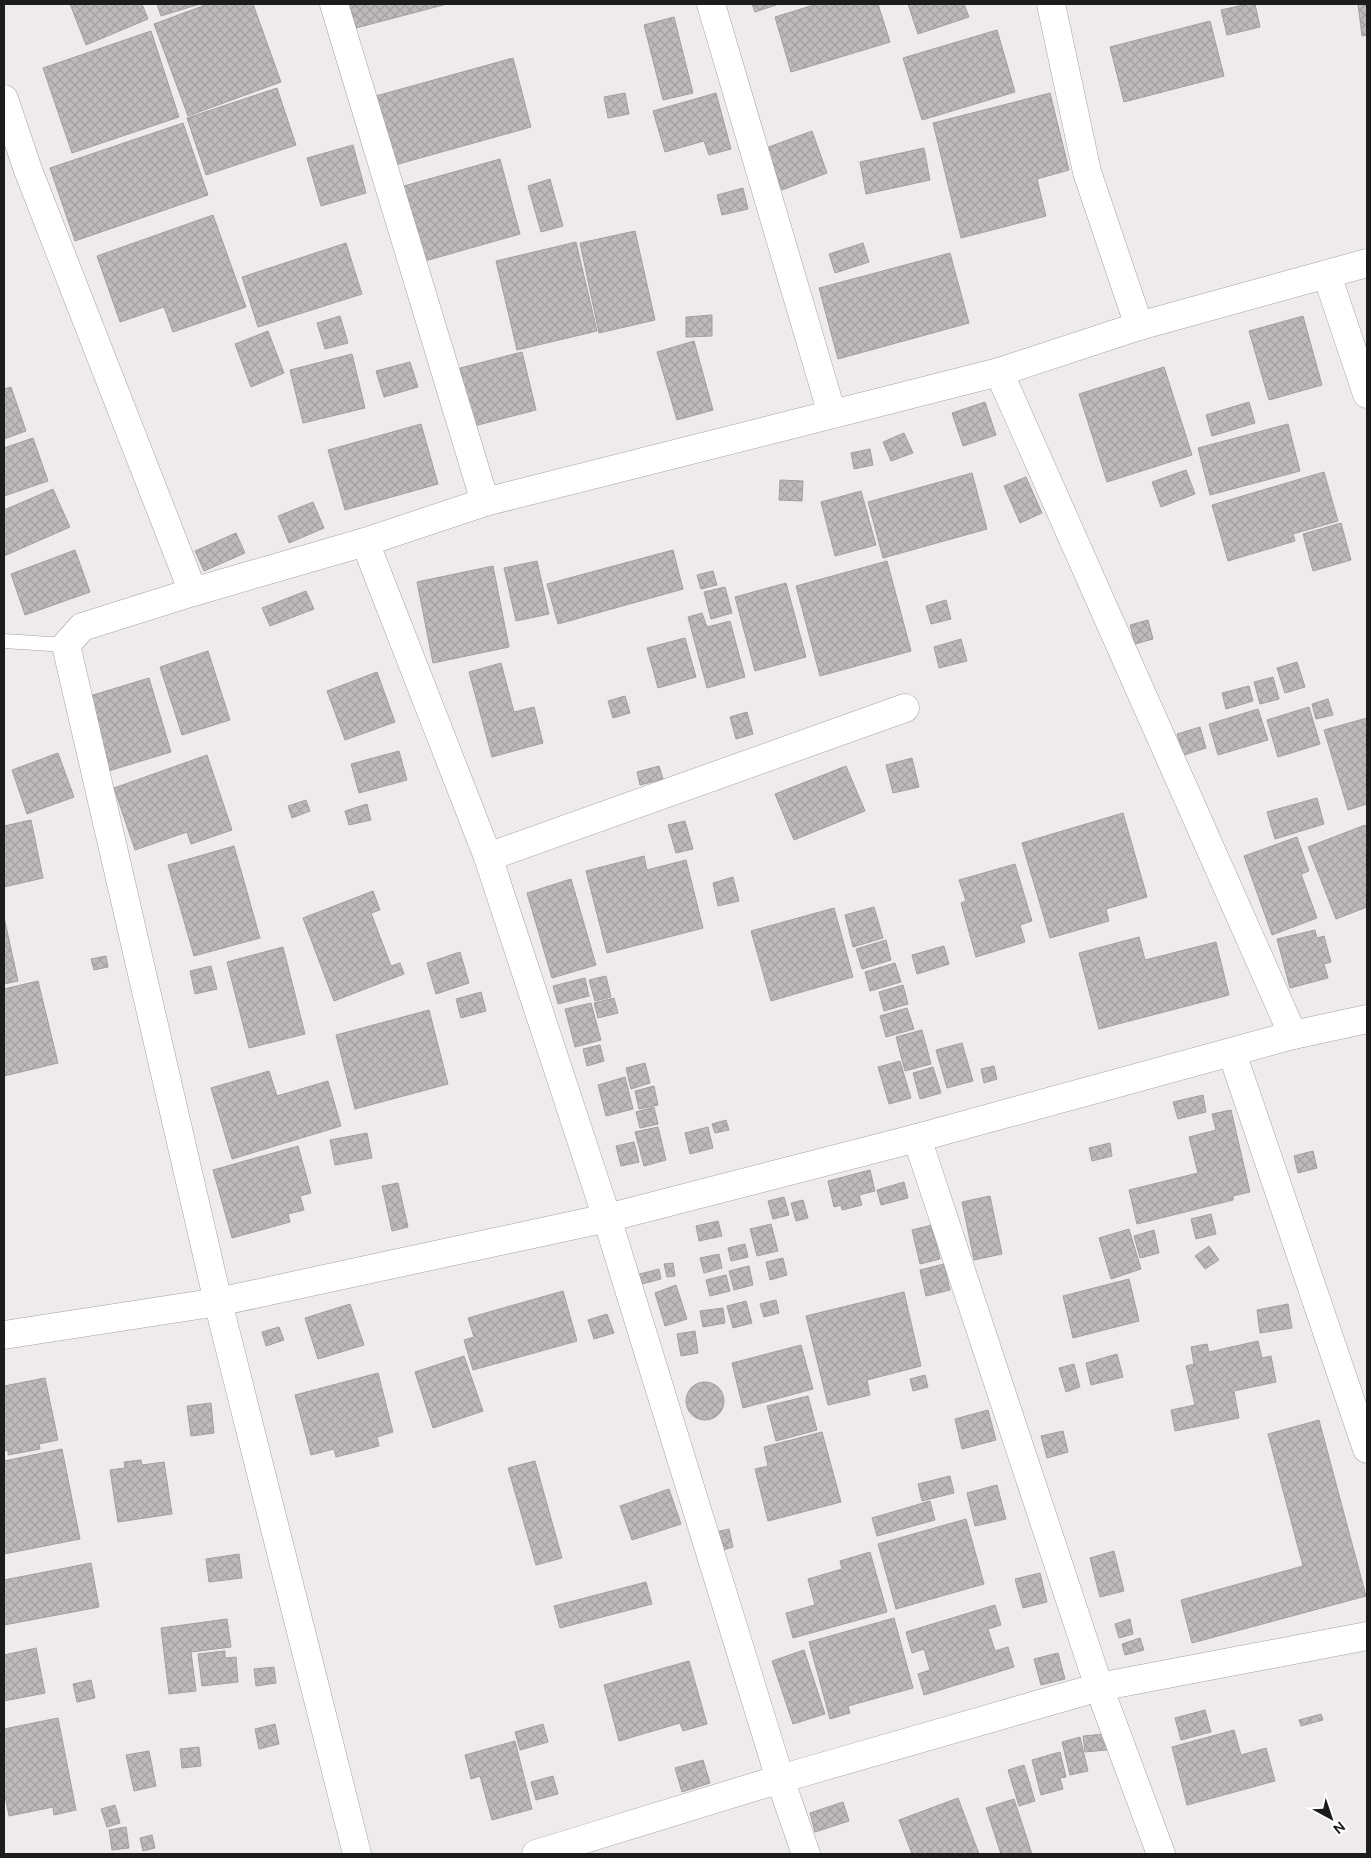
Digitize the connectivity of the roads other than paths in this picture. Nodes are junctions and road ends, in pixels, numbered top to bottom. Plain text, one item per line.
1 (334, 4) edge
2 (711, 4) edge
3 (1051, 4) edge
4 (4, 99) edge
5 (1367, 263) edge
6 (1327, 275) junction
7 (1139, 326) junction
8 (999, 372) junction
9 (1367, 394) edge
10 (832, 414) junction
11 (485, 502) junction
12 (365, 542) junction
13 (192, 592) junction
14 (4, 641) edge
15 (66, 645) junction
16 (905, 708) dead end
17 (488, 857) junction
18 (1367, 1019) edge
19 (1293, 1036) junction
20 (1232, 1053) junction
21 (917, 1138) junction
22 (607, 1218) junction
23 (218, 1302) junction
24 (4, 1335) edge
25 (1367, 1449) edge
26 (1367, 1636) edge
27 (1100, 1687) junction
28 (780, 1779) junction
29 (357, 1854) edge
30 (536, 1854) edge
31 (806, 1854) edge
32 (1161, 1854) edge

1 - 11 street
2 - 10 street
3 - 7 street
4 - 13 street
5 - 6 street
6 - 7 street
6 - 9 street
7 - 8 street
8 - 10 street
8 - 19 street
10 - 11 street
11 - 12 street
12 - 13 street
12 - 17 street
13 - 15 street
14 - 15 lane
15 - 23 street
16 - 17 street
17 - 22 street
18 - 19 street
19 - 20 street
20 - 21 street
20 - 25 street
21 - 22 street
21 - 27 street
22 - 23 street
22 - 28 street
23 - 24 street
23 - 29 street
26 - 27 street
27 - 28 street
27 - 32 street
28 - 30 street
28 - 31 street

